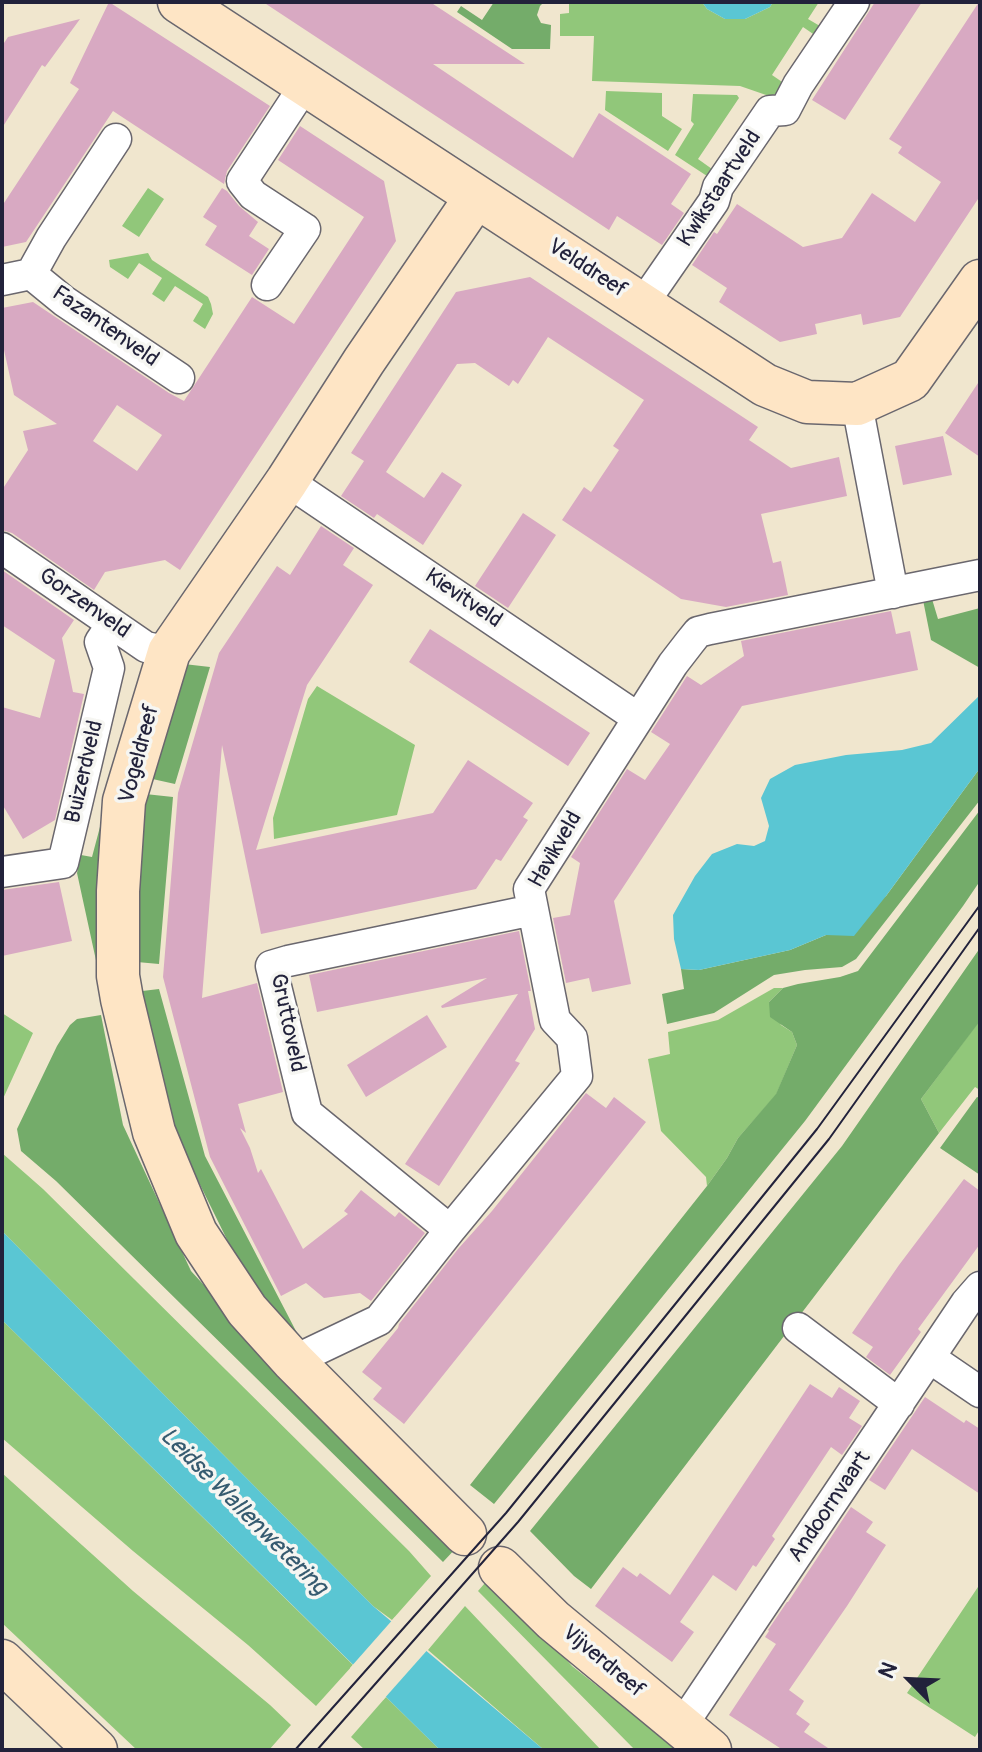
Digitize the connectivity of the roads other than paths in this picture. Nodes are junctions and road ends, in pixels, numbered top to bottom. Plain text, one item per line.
1 (180, 2) edge
2 (854, 2) edge
3 (305, 85) junction
4 (116, 139) dead end
5 (476, 197) junction
6 (17, 277) edge
7 (980, 281) edge
8 (267, 285) dead end
9 (642, 305) junction
10 (179, 378) dead end
11 (857, 404) junction
12 (287, 481) junction
13 (2, 548) edge
14 (980, 575) edge
15 (893, 593) junction
16 (112, 624) junction
17 (169, 652) junction
18 (638, 718) junction
19 (2, 872) edge
20 (533, 910) junction
21 (450, 1230) junction
22 (980, 1287) edge
23 (798, 1328) dead end
24 (930, 1358) junction
25 (293, 1361) junction
26 (980, 1392) edge
27 (899, 1404) junction
28 (465, 1534) dead end
29 (500, 1568) dead end
30 (2, 1661) edge
31 (696, 1739) edge
32 (96, 1750) edge

1 - 3 street, Velddreef
2 - 9 street, Kwikstaartveld
3 - 5 street, Velddreef
3 - 8 street
4 - 6 street, Fazantenveld
5 - 9 street, Velddreef
5 - 12 street, Vogeldreef
6 - 10 street, Fazantenveld
7 - 11 street, Velddreef
9 - 11 street, Velddreef
11 - 15 street
12 - 17 street, Vogeldreef
12 - 18 street, Kievitveld
13 - 16 street, Gorzenveld
14 - 15 street, Havikveld
15 - 18 street, Havikveld
16 - 17 street, Gorzenveld
16 - 19 street, Buizerdveld
17 - 25 street, Vogeldreef
18 - 20 street, Havikveld
20 - 21 street, Havikveld
20 - 21 street, Gruttoveld
21 - 25 street, Havikveld
22 - 24 street, Andoornvaart
23 - 27 street
24 - 26 street
24 - 27 street, Andoornvaart
25 - 28 street
27 - 31 street, Andoornvaart
29 - 31 street, Vijverdreef
30 - 32 street

